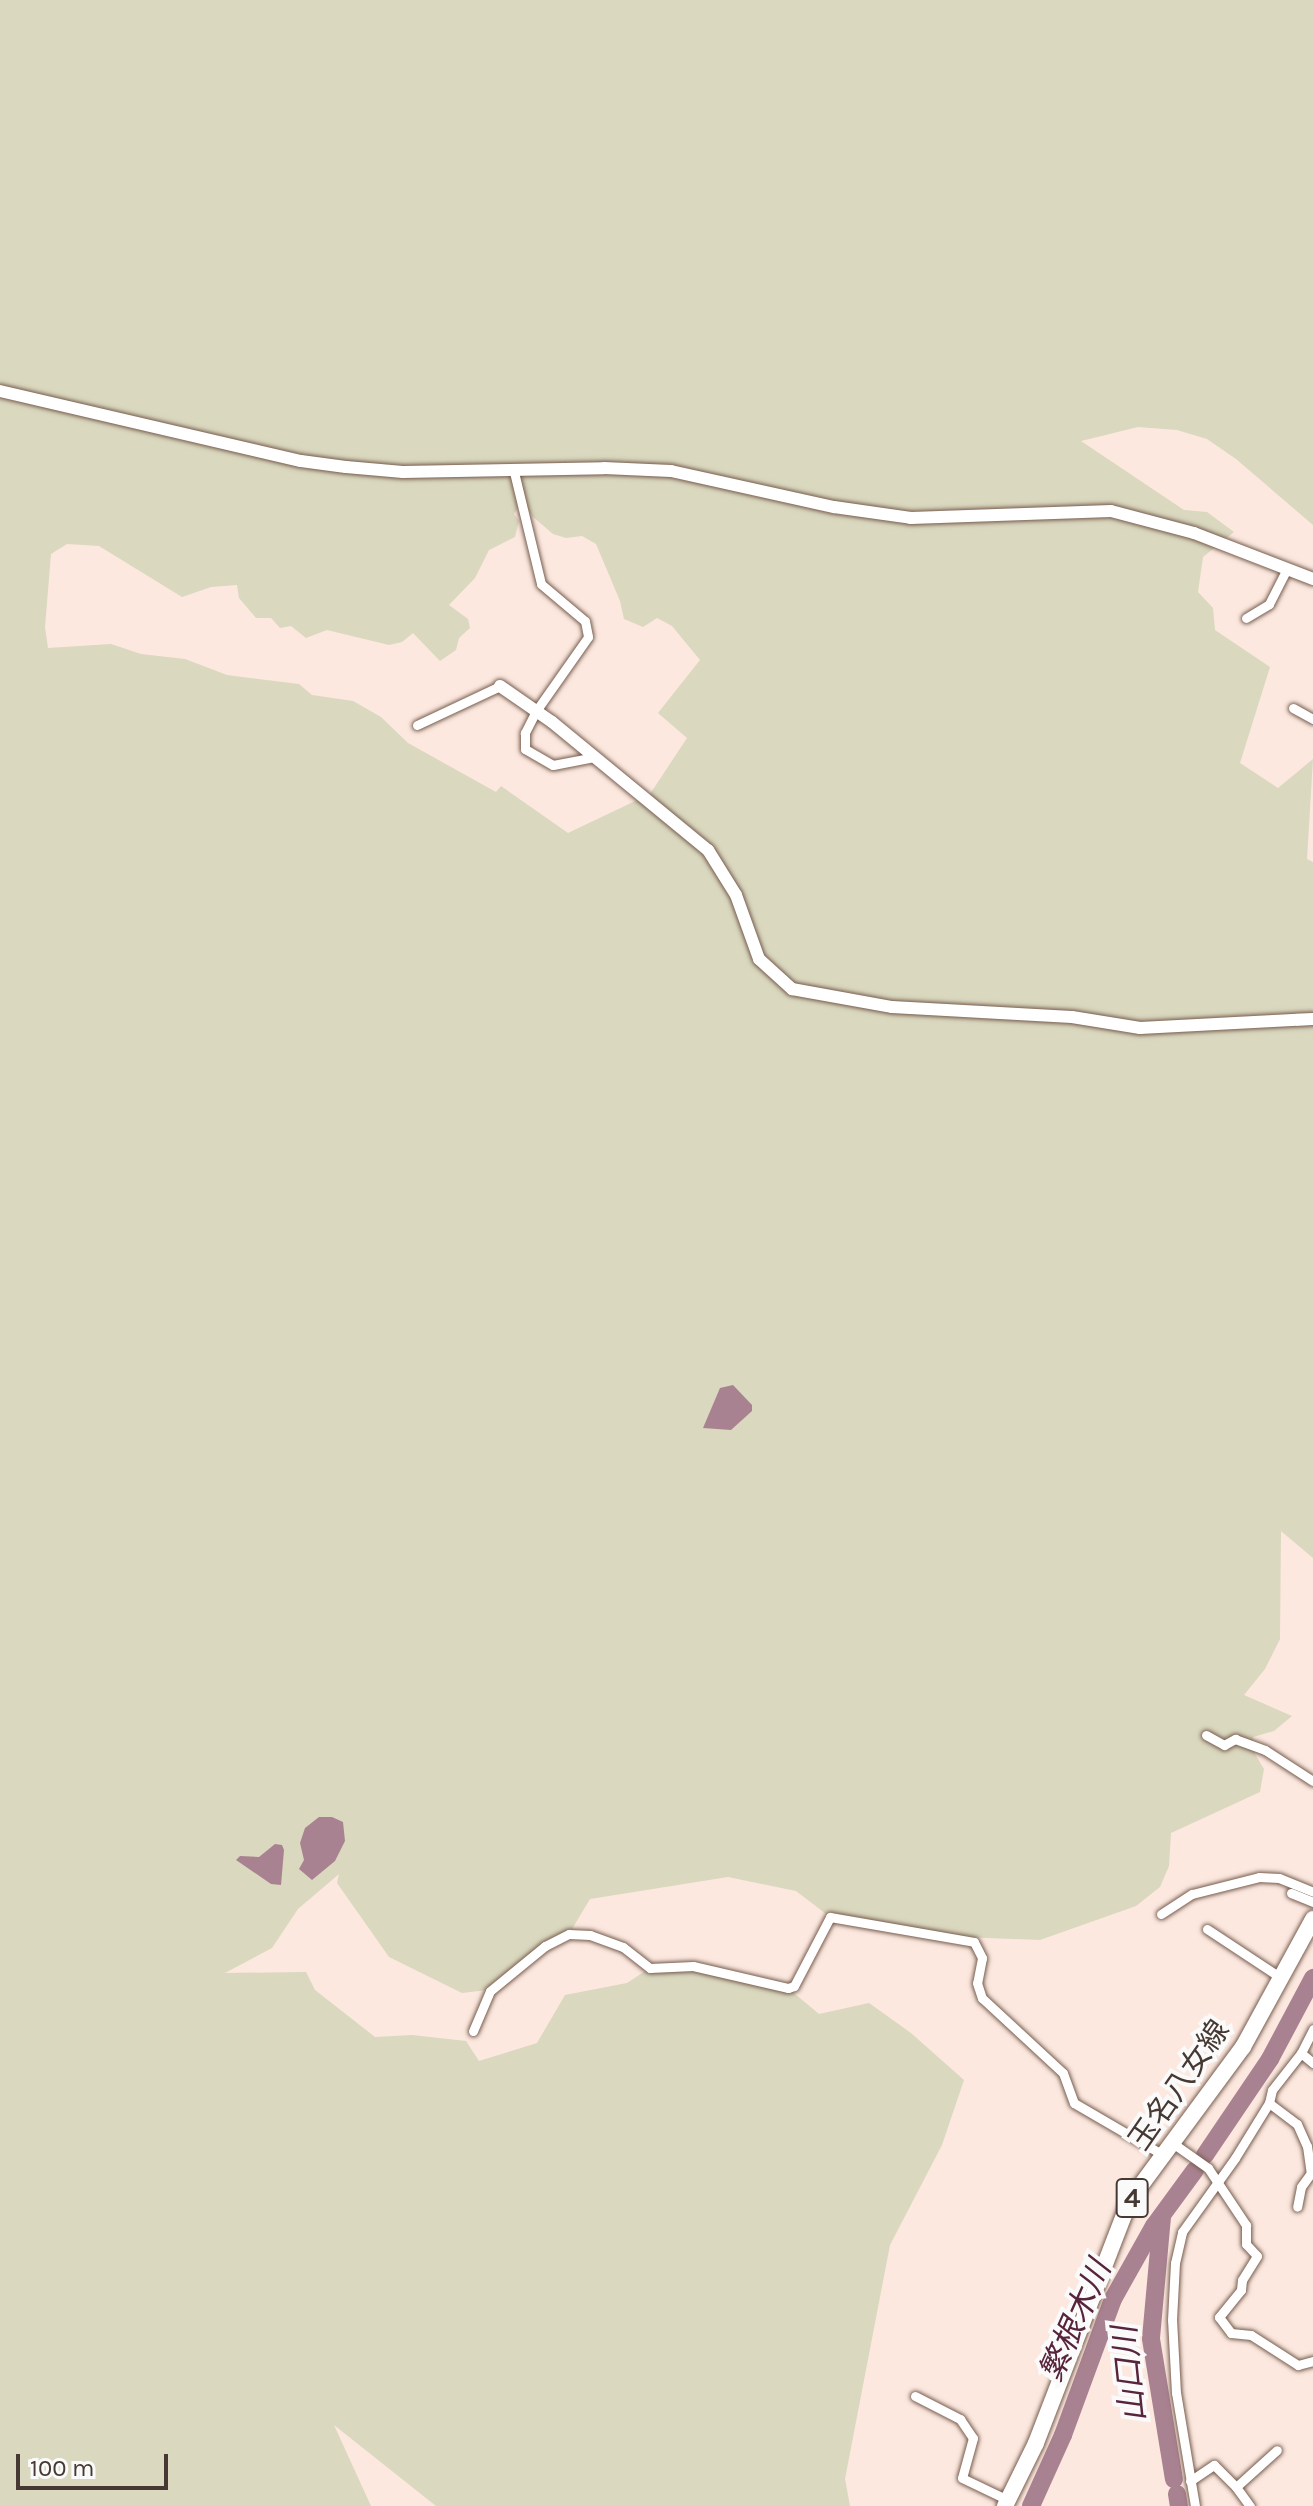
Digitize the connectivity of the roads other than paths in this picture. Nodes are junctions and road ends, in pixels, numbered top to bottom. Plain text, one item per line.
1 (0, 391) edge
2 (514, 472) junction
3 (1287, 569) junction
4 (1313, 579) edge
5 (1246, 618) dead end
6 (500, 686) joint
7 (1293, 708) dead end
8 (536, 711) junction
9 (1313, 719) edge
10 (417, 725) dead end
11 (595, 757) junction
12 (1313, 1019) edge
13 (1206, 1735) dead end
14 (1313, 1781) edge
15 (1313, 1892) edge
16 (1291, 1893) dead end
17 (1313, 1902) edge
18 (1161, 1914) dead end
19 (1313, 1919) edge
20 (1207, 1929) dead end
21 (1281, 1978) junction
22 (1313, 2029) edge
23 (473, 2031) dead end
24 (1301, 2053) junction
25 (1313, 2063) edge
26 (1269, 2103) junction
27 (1170, 2150) junction
28 (1217, 2182) junction
29 (1297, 2207) dead end
30 (1313, 2361) edge
31 (915, 2396) dead end
32 (1277, 2450) dead end
33 (1190, 2481) junction
34 (1236, 2487) junction
35 (1007, 2503) edge
36 (1195, 2506) edge
37 (1250, 2506) edge

1 - 2 street
2 - 3 street
2 - 8 street
3 - 4 street
3 - 5 street
6 - 8 street
6 - 10 street
7 - 9 street
8 - 11 street
8 - 11 street
11 - 12 street
13 - 14 street
15 - 18 street
16 - 17 street
19 - 21 main road, 玉名八女線 / 4
20 - 21 street
21 - 27 main road, 玉名八女線 / 4
22 - 24 street
23 - 27 street
24 - 25 street
24 - 26 street
26 - 28 street
26 - 29 street
27 - 28 street
27 - 35 main road, 玉名八女線 / 4
28 - 30 street
28 - 33 street
31 - 35 street
32 - 34 street
33 - 34 street
33 - 36 street
34 - 37 street

